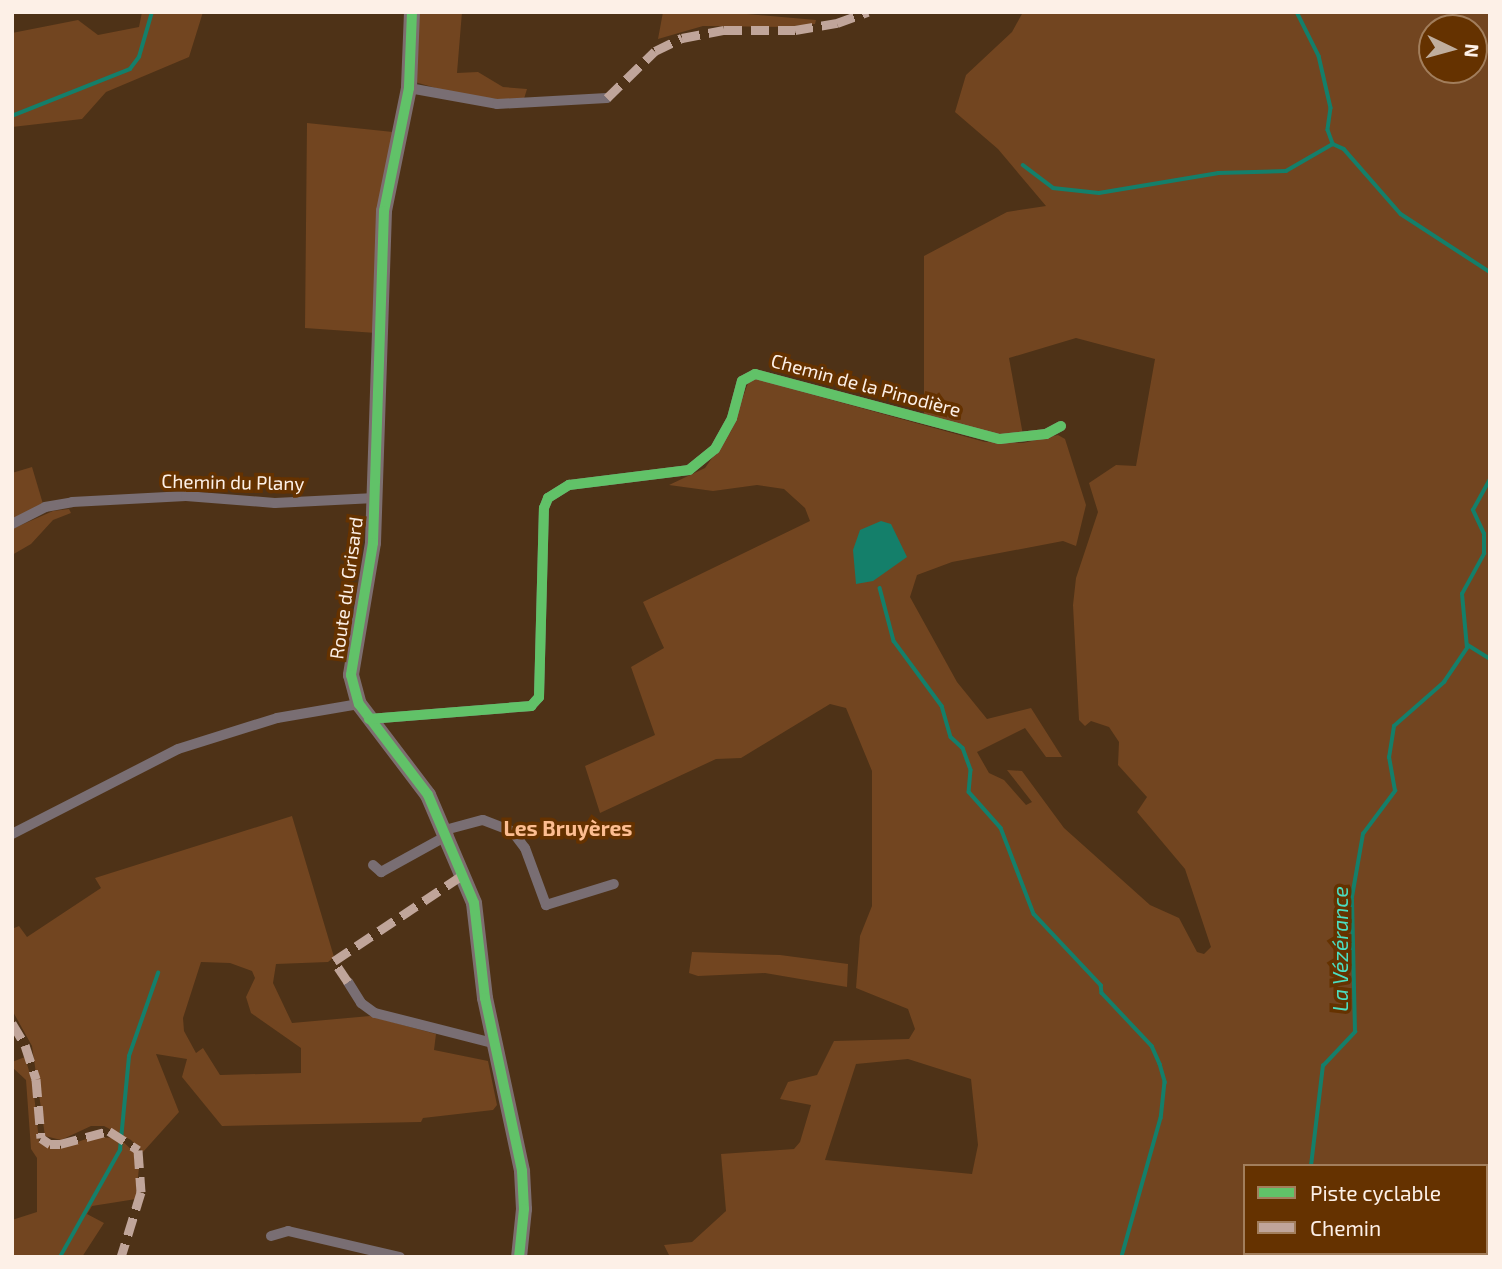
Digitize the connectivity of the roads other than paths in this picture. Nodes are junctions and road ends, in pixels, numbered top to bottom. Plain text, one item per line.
1 (412, 12) edge
2 (409, 88) junction
3 (607, 98) dead end
4 (1061, 426) dead end
5 (375, 498) junction
6 (12, 524) edge
7 (359, 704) junction
8 (369, 719) junction
9 (447, 832) junction
10 (12, 834) edge
11 (373, 865) dead end
12 (614, 884) dead end
13 (348, 982) dead end
14 (497, 1044) junction
15 (271, 1236) dead end
16 (400, 1257) edge
17 (519, 1257) edge

1 - 2 street, Route du Grisard
2 - 3 street
2 - 5 street, Route du Grisard
4 - 8 street, Chemin de la Pinodière
5 - 6 street, Chemin du Plany
5 - 7 street, Route du Grisard
7 - 8 street, Route du Grisard
7 - 10 street
8 - 9 street, Route du Grisard
9 - 11 street
9 - 12 street
9 - 14 street, Route du Grisard
13 - 14 street
14 - 17 street, Route du Grisard
15 - 16 street

